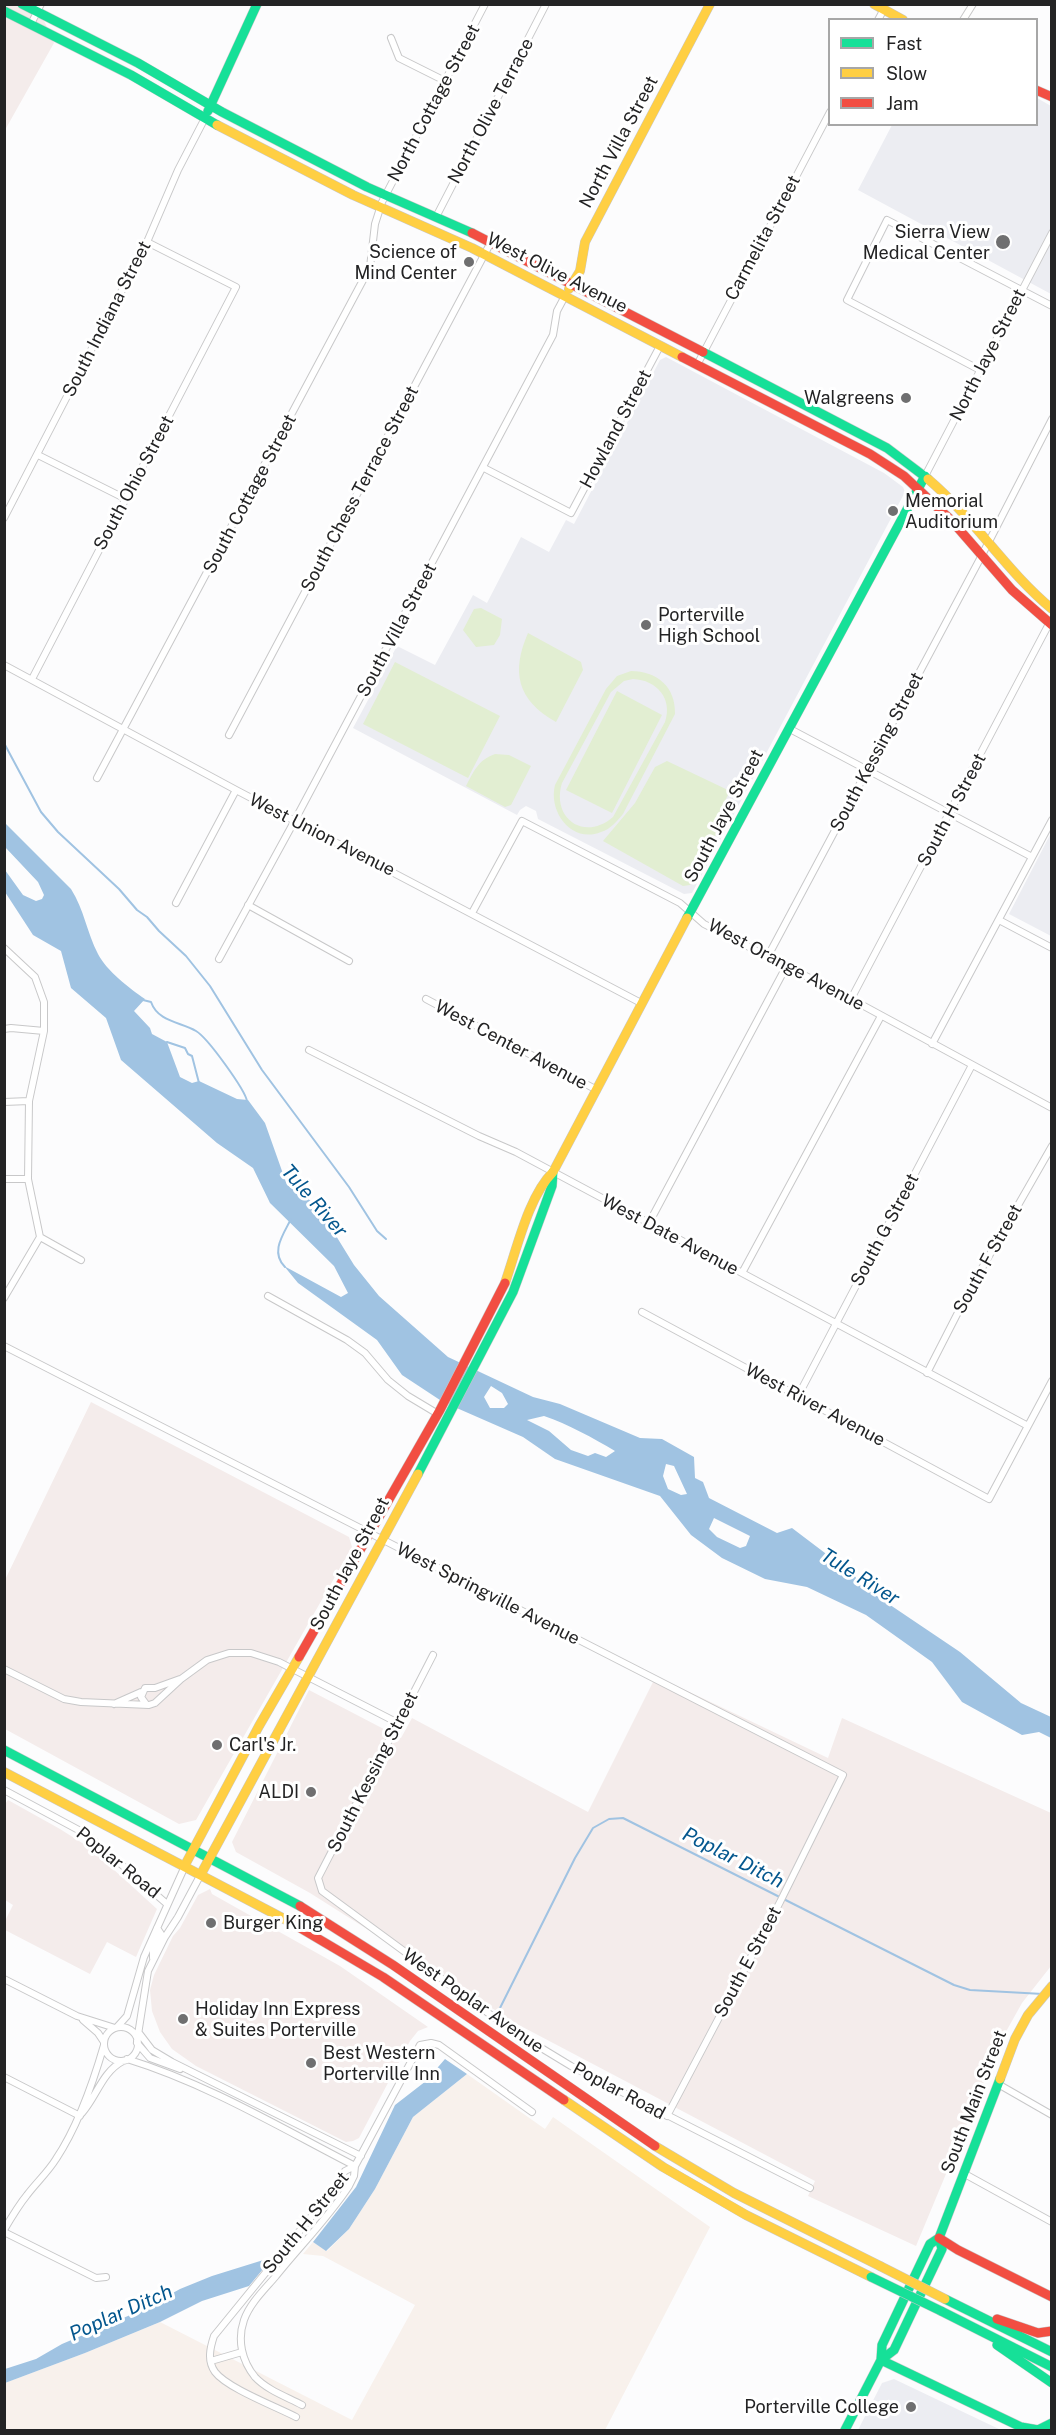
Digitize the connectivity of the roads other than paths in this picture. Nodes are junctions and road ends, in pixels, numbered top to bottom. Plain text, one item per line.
1 (22, 4) edge
2 (257, 4) edge
3 (485, 4) edge
4 (546, 4) edge
5 (710, 4) edge
6 (874, 4) edge
7 (973, 4) edge
8 (39, 8) edge
9 (884, 9) junction
10 (4, 11) edge
11 (879, 18) edge
12 (900, 18) edge
13 (964, 18) edge
14 (31, 24) junction
15 (391, 38) dead end
16 (445, 81) junction
17 (1038, 91) edge
18 (1052, 98) edge
19 (211, 106) junction
20 (828, 116) edge
21 (205, 118) junction
22 (382, 202) junction
23 (436, 217) junction
24 (1052, 233) edge
25 (147, 242) junction
26 (491, 242) junction
27 (485, 255) junction
28 (572, 284) junction
29 (1021, 290) junction
30 (565, 296) junction
31 (1052, 306) edge
32 (660, 346) junction
33 (703, 352) junction
34 (697, 364) junction
35 (980, 370) junction
36 (801, 418) junction
37 (1052, 419) edge
38 (869, 438) junction
39 (38, 454) junction
40 (484, 468) junction
41 (925, 476) junction
42 (918, 489) junction
43 (126, 500) junction
44 (4, 518) edge
45 (984, 549) junction
46 (1052, 609) edge
47 (1051, 622) edge
48 (4, 665) edge
49 (32, 680) junction
50 (790, 729) junction
51 (124, 730) junction
52 (229, 735) dead end
53 (867, 770) junction
54 (97, 778) dead end
55 (236, 790) junction
56 (951, 813) junction
57 (296, 820) junction
58 (1052, 820) edge
59 (1032, 857) junction
60 (176, 903) dead end
61 (248, 905) junction
62 (692, 912) junction
63 (472, 913) junction
64 (999, 920) junction
65 (4, 948) edge
66 (1052, 948) edge
67 (768, 956) junction
68 (219, 959) dead end
69 (349, 961) dead end
70 (786, 967) junction
71 (426, 999) dead end
72 (851, 999) junction
73 (641, 1003) junction
74 (881, 1016) junction
75 (4, 1029) edge
76 (44, 1031) junction
77 (932, 1044) junction
78 (309, 1050) dead end
79 (972, 1065) junction
80 (597, 1090) junction
81 (29, 1101) junction
82 (4, 1102) edge
83 (1052, 1108) edge
84 (1052, 1146) edge
85 (553, 1172) junction
86 (4, 1179) edge
87 (28, 1179) junction
88 (649, 1222) junction
89 (40, 1237) junction
90 (81, 1260) dead end
91 (742, 1274) junction
92 (268, 1296) dead end
93 (4, 1298) edge
94 (642, 1312) dead end
95 (836, 1324) junction
96 (4, 1346) edge
97 (927, 1372) junction
98 (1052, 1381) edge
99 (798, 1396) junction
100 (439, 1412) junction
101 (1028, 1426) junction
102 (371, 1534) junction
103 (381, 1539) junction
104 (433, 1655) dead end
105 (4, 1669) edge
106 (292, 1669) junction
107 (307, 1676) junction
108 (181, 1679) junction
109 (154, 1688) junction
110 (141, 1692) junction
111 (159, 1698) junction
112 (114, 1704) junction
113 (146, 1704) junction
114 (398, 1723) junction
115 (4, 1750) edge
116 (4, 1772) edge
117 (843, 1775) joint
118 (4, 1790) edge
119 (193, 1849) junction
120 (210, 1858) junction
121 (185, 1865) junction
122 (201, 1874) junction
123 (322, 1891) joint
124 (167, 1904) junction
125 (157, 1928) junction
126 (153, 1962) junction
127 (4, 1979) edge
128 (1052, 1986) edge
129 (77, 2016) junction
130 (116, 2028) junction
131 (139, 2033) junction
132 (103, 2041) junction
133 (137, 2042) junction
134 (125, 2060) junction
135 (201, 2076) junction
136 (4, 2077) edge
137 (998, 2084) junction
138 (258, 2104) junction
139 (532, 2112) dead end
140 (253, 2113) junction
141 (1052, 2115) edge
142 (80, 2116) junction
143 (667, 2116) junction
144 (361, 2156) junction
145 (355, 2166) junction
146 (963, 2173) junction
147 (810, 2188) dead end
148 (1052, 2222) edge
149 (4, 2231) edge
150 (939, 2238) junction
151 (106, 2277) dead end
152 (258, 2283) junction
153 (265, 2289) junction
154 (1052, 2297) edge
155 (945, 2299) junction
156 (970, 2327) junction
157 (1052, 2331) edge
158 (242, 2352) junction
159 (1052, 2352) edge
160 (881, 2360) junction
161 (211, 2361) junction
162 (1052, 2367) edge
163 (1052, 2383) edge
164 (276, 2392) junction
165 (270, 2404) junction
166 (302, 2405) dead end
167 (296, 2417) dead end
168 (1052, 2423) edge
169 (845, 2430) edge

1 - 8 main road, West Olive Avenue
2 - 19 main road
3 - 16 street, North Cottage Street
4 - 23 street, North Olive Terrace
5 - 28 main road, North Villa Street
6 - 9 main road
7 - 13 street
8 - 14 street
8 - 19 main road, West Olive Avenue
9 - 11 street
9 - 12 main road
10 - 14 main road, West Olive Avenue
14 - 21 main road, West Olive Avenue
15 - 16 street
16 - 22 street, North Cottage Street
17 - 18 main road
19 - 21 main road
19 - 22 main road, West Olive Avenue
20 - 33 street, Carmelita Street
21 - 22 main road, West Olive Avenue
21 - 25 street, South Indiana Street
22 - 23 main road, West Olive Avenue
22 - 27 main road, West Olive Avenue
22 - 51 street, South Cottage Street
23 - 26 main road, West Olive Avenue
24 - 29 street, North Jaye Street
25 - 39 street, South Indiana Street
25 - 43 street, South Ohio Street
26 - 27 street, South Chess Terrace Street
26 - 28 main road, West Olive Avenue
27 - 30 main road, West Olive Avenue
27 - 52 street, South Chess Terrace Street
28 - 30 main road, North Villa Street
28 - 33 main road, West Olive Avenue
29 - 31 street
29 - 35 street, North Jaye Street
29 - 35 street
30 - 32 main road, West Olive Avenue
30 - 40 street, South Villa Street
32 - 34 main road, West Olive Avenue
32 - 40 street, Howland Street
33 - 34 street, Carmelita Street
33 - 38 main road, West Olive Avenue
34 - 36 main road, West Olive Avenue
35 - 41 street, North Jaye Street
36 - 38 main road
36 - 42 main road, West Olive Avenue
37 - 45 street, South Kessing Street
38 - 41 main road, West Olive Avenue
39 - 43 street
39 - 44 street, South Indiana Street
40 - 57 street, South Villa Street
41 - 42 main road, South Jaye Street
41 - 45 main road, West Olive Avenue
42 - 45 main road, West Olive Avenue
42 - 50 main road, South Jaye Street
43 - 49 street, South Ohio Street
45 - 46 main road, West Olive Avenue
45 - 47 main road, West Olive Avenue
45 - 53 street, South Kessing Street
47 - 56 street, South H Street
48 - 49 street, West Union Avenue
49 - 51 street, West Union Avenue
50 - 53 street
50 - 62 main road, South Jaye Street
51 - 54 street, South Cottage Street
51 - 55 street, West Union Avenue
53 - 56 street
53 - 67 street, South Kessing Street
55 - 57 street, West Union Avenue
55 - 60 street
56 - 59 street
56 - 72 street, South H Street
57 - 61 street, South Villa Street
57 - 63 street, West Union Avenue
58 - 59 street
59 - 64 street
61 - 68 street, South Villa Street
61 - 69 street
62 - 63 street, West Orange Avenue
62 - 67 street, West Orange Avenue
62 - 73 main road, South Jaye Street
63 - 73 street, West Union Avenue
64 - 66 street
64 - 77 street
65 - 76 street
67 - 70 street, West Orange Avenue
70 - 72 street, West Orange Avenue
70 - 88 street
71 - 80 street, West Center Avenue
72 - 74 street, West Orange Avenue
73 - 80 main road, South Jaye Street
74 - 77 street, West Orange Avenue
74 - 91 street
75 - 76 street
76 - 81 street
77 - 79 street, West Orange Avenue
78 - 85 street, West Date Avenue
79 - 83 street, West Orange Avenue
79 - 95 street, South G Street
80 - 85 main road, South Jaye Street
81 - 82 street
81 - 87 street
84 - 97 street, South F Street
85 - 88 street, West Date Avenue
85 - 100 main road, South Jaye Street
85 - 103 main road, South Jaye Street
86 - 87 street
87 - 89 street
88 - 91 street, West Date Avenue
89 - 90 street
89 - 93 street
91 - 95 street, West Date Avenue
92 - 100 street
94 - 99 street, West River Avenue
95 - 97 street, West Date Avenue
95 - 99 street, South G Street
96 - 102 street, West Springville Avenue
97 - 101 street, West Date Avenue
98 - 101 street
99 - 101 street, West River Avenue
100 - 102 main road, South Jaye Street
102 - 103 street, West Springville Avenue
102 - 106 main road, South Jaye Street
103 - 107 main road, South Jaye Street
103 - 117 street, West Springville Avenue
104 - 114 street, South Kessing Street
105 - 112 street
106 - 107 street
106 - 108 street
106 - 119 main road, South Jaye Street
107 - 114 street
107 - 120 main road, South Jaye Street
108 - 109 street
108 - 111 street
109 - 110 street
109 - 111 street
110 - 112 street
110 - 113 street
111 - 113 street
112 - 113 street
114 - 123 street, South Kessing Street
115 - 119 main road, West Poplar Avenue
116 - 121 main road, West Poplar Avenue
117 - 143 street, South E Street
118 - 124 street, Poplar Road
119 - 120 main road, West Poplar Avenue
119 - 121 main road, South Jaye Street
120 - 122 main road, South Jaye Street
120 - 155 main road, West Poplar Avenue, bridge
121 - 122 main road, West Poplar Avenue
121 - 124 street, South Jaye Street
122 - 126 street, South Jaye Street
122 - 156 main road, West Poplar Avenue, bridge
123 - 143 street, Poplar Road
124 - 125 street, South Jaye Street
125 - 126 street, South Jaye Street
125 - 130 street, South Jaye Street
126 - 131 street, South Jaye Street
127 - 129 street
128 - 137 main road, South Main Street
129 - 130 street
129 - 132 street
130 - 132 street
130 - 133 street
131 - 133 street, South Jaye Street
131 - 135 street
132 - 134 street
132 - 142 street
133 - 134 street
133 - 135 street
134 - 140 street
134 - 142 street
135 - 138 street
136 - 142 street
137 - 141 street
137 - 146 main road, South Main Street
138 - 140 street
138 - 144 street
139 - 144 street, South H Street
140 - 145 street
142 - 149 street
143 - 147 street, Poplar Road
144 - 145 street, South H Street
145 - 152 street, South H Street
145 - 153 street, South H Street
146 - 148 street
146 - 150 main road, South Main Street
149 - 151 street
150 - 154 main road
150 - 160 main road, South Main Street
152 - 153 street, South H Street
152 - 161 street, South H Street
153 - 158 street, South H Street
155 - 157 main road
155 - 159 main road
156 - 162 main road
156 - 163 main road
158 - 161 street
158 - 164 street
160 - 168 main road
160 - 169 main road, South Main Street
161 - 165 street
164 - 165 street
164 - 166 street
165 - 167 street

